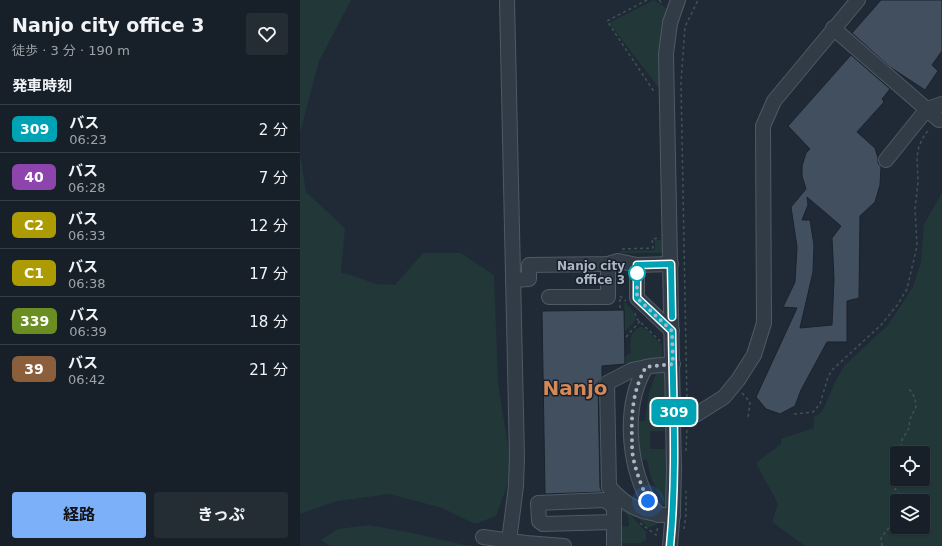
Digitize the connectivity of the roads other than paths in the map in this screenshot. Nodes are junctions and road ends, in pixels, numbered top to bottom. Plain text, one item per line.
1 (507, 0) edge
2 (678, 0) edge
3 (858, 0) edge
4 (833, 28) junction
5 (942, 104) edge
6 (927, 109) junction
7 (940, 120) road end
8 (886, 160) dead end
9 (613, 263) junction
10 (671, 264) junction
11 (637, 265) junction
12 (513, 280) junction
13 (549, 297) dead end
14 (672, 331) junction
15 (673, 364) junction
16 (646, 367) junction
17 (680, 416) junction
18 (658, 515) junction
19 (673, 516) junction
20 (614, 522) junction
21 (483, 536) dead end
22 (509, 541) junction
23 (564, 546) edge
24 (614, 546) edge
25 (670, 546) edge

1 - 12 street
2 - 10 street
3 - 4 street
4 - 6 street
4 - 17 street
5 - 6 street
6 - 7 street
6 - 8 street
9 - 11 street
9 - 12 street
9 - 13 street
10 - 11 street
10 - 14 street
11 - 14 street
12 - 22 street
14 - 15 street
15 - 16 street
15 - 17 street
16 - 18 street
16 - 18 street
17 - 19 street
18 - 19 street
19 - 25 street
20 - 20 street
20 - 24 street
21 - 22 street
22 - 23 street

